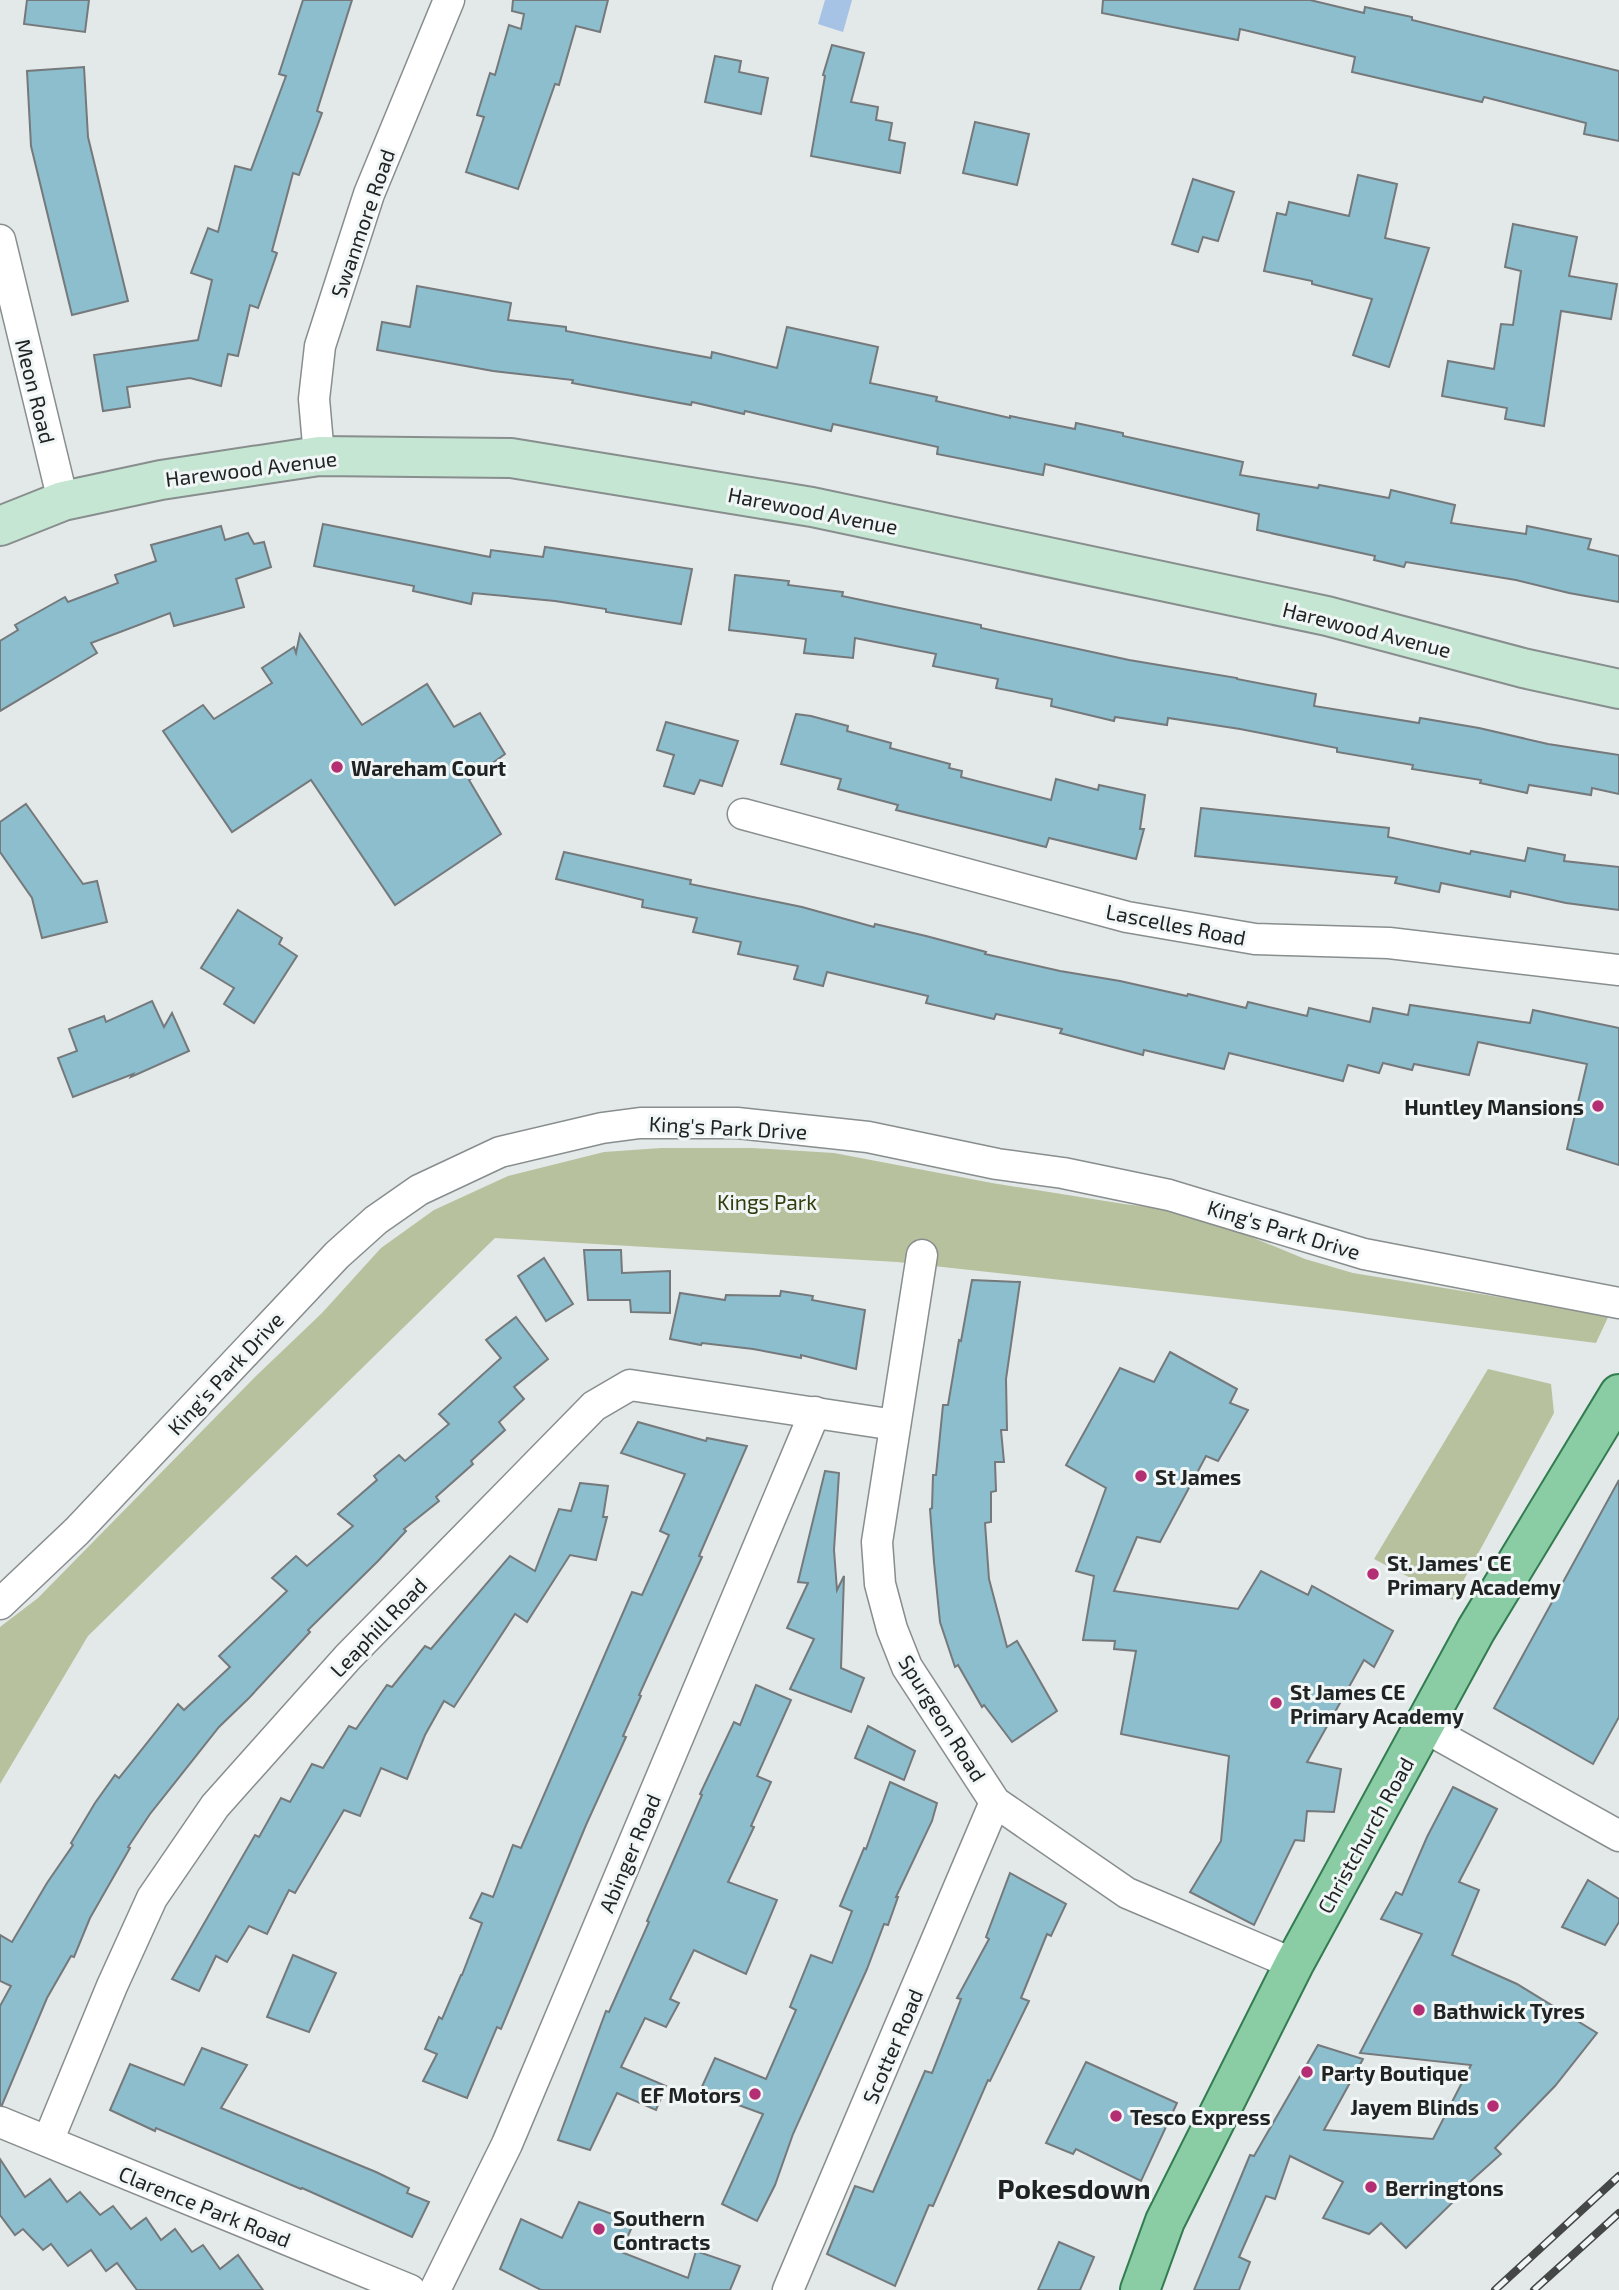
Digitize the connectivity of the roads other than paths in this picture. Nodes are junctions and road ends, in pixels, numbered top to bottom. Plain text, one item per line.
1 (449, 0) edge
2 (0, 240) edge
3 (319, 456) junction
4 (63, 501) junction
5 (0, 526) edge
6 (1619, 689) edge
7 (744, 814) dead end
8 (1619, 970) edge
9 (922, 1255) dead end
10 (1619, 1303) edge
11 (1619, 1394) edge
12 (815, 1412) junction
13 (895, 1425) junction
14 (0, 1604) edge
15 (1424, 1727) junction
16 (995, 1802) junction
17 (1619, 1836) edge
18 (1294, 1964) junction
19 (4, 2128) edge
20 (48, 2141) junction
21 (410, 2290) edge
22 (435, 2290) edge
23 (788, 2290) edge
24 (1140, 2290) edge

1 - 3 street, Swanmore Road
2 - 4 street, Meon Road
3 - 4 street, Harewood Avenue
3 - 6 street, Harewood Avenue
4 - 5 street, Harewood Avenue
7 - 8 street, Lascelles Road
9 - 13 street, Spurgeon Road
10 - 14 street, King's Park Drive
11 - 15 main road, Christchurch Road
12 - 13 street, Leaphill Road
12 - 20 street, Leaphill Road
12 - 22 street, Abinger Road
13 - 16 street, Spurgeon Road
15 - 17 street
15 - 18 main road, Christchurch Road
16 - 18 street, Spurgeon Road
16 - 23 street, Scotter Road
18 - 24 main road, Christchurch Road
19 - 20 street, Clarence Park Road
20 - 21 street, Clarence Park Road

